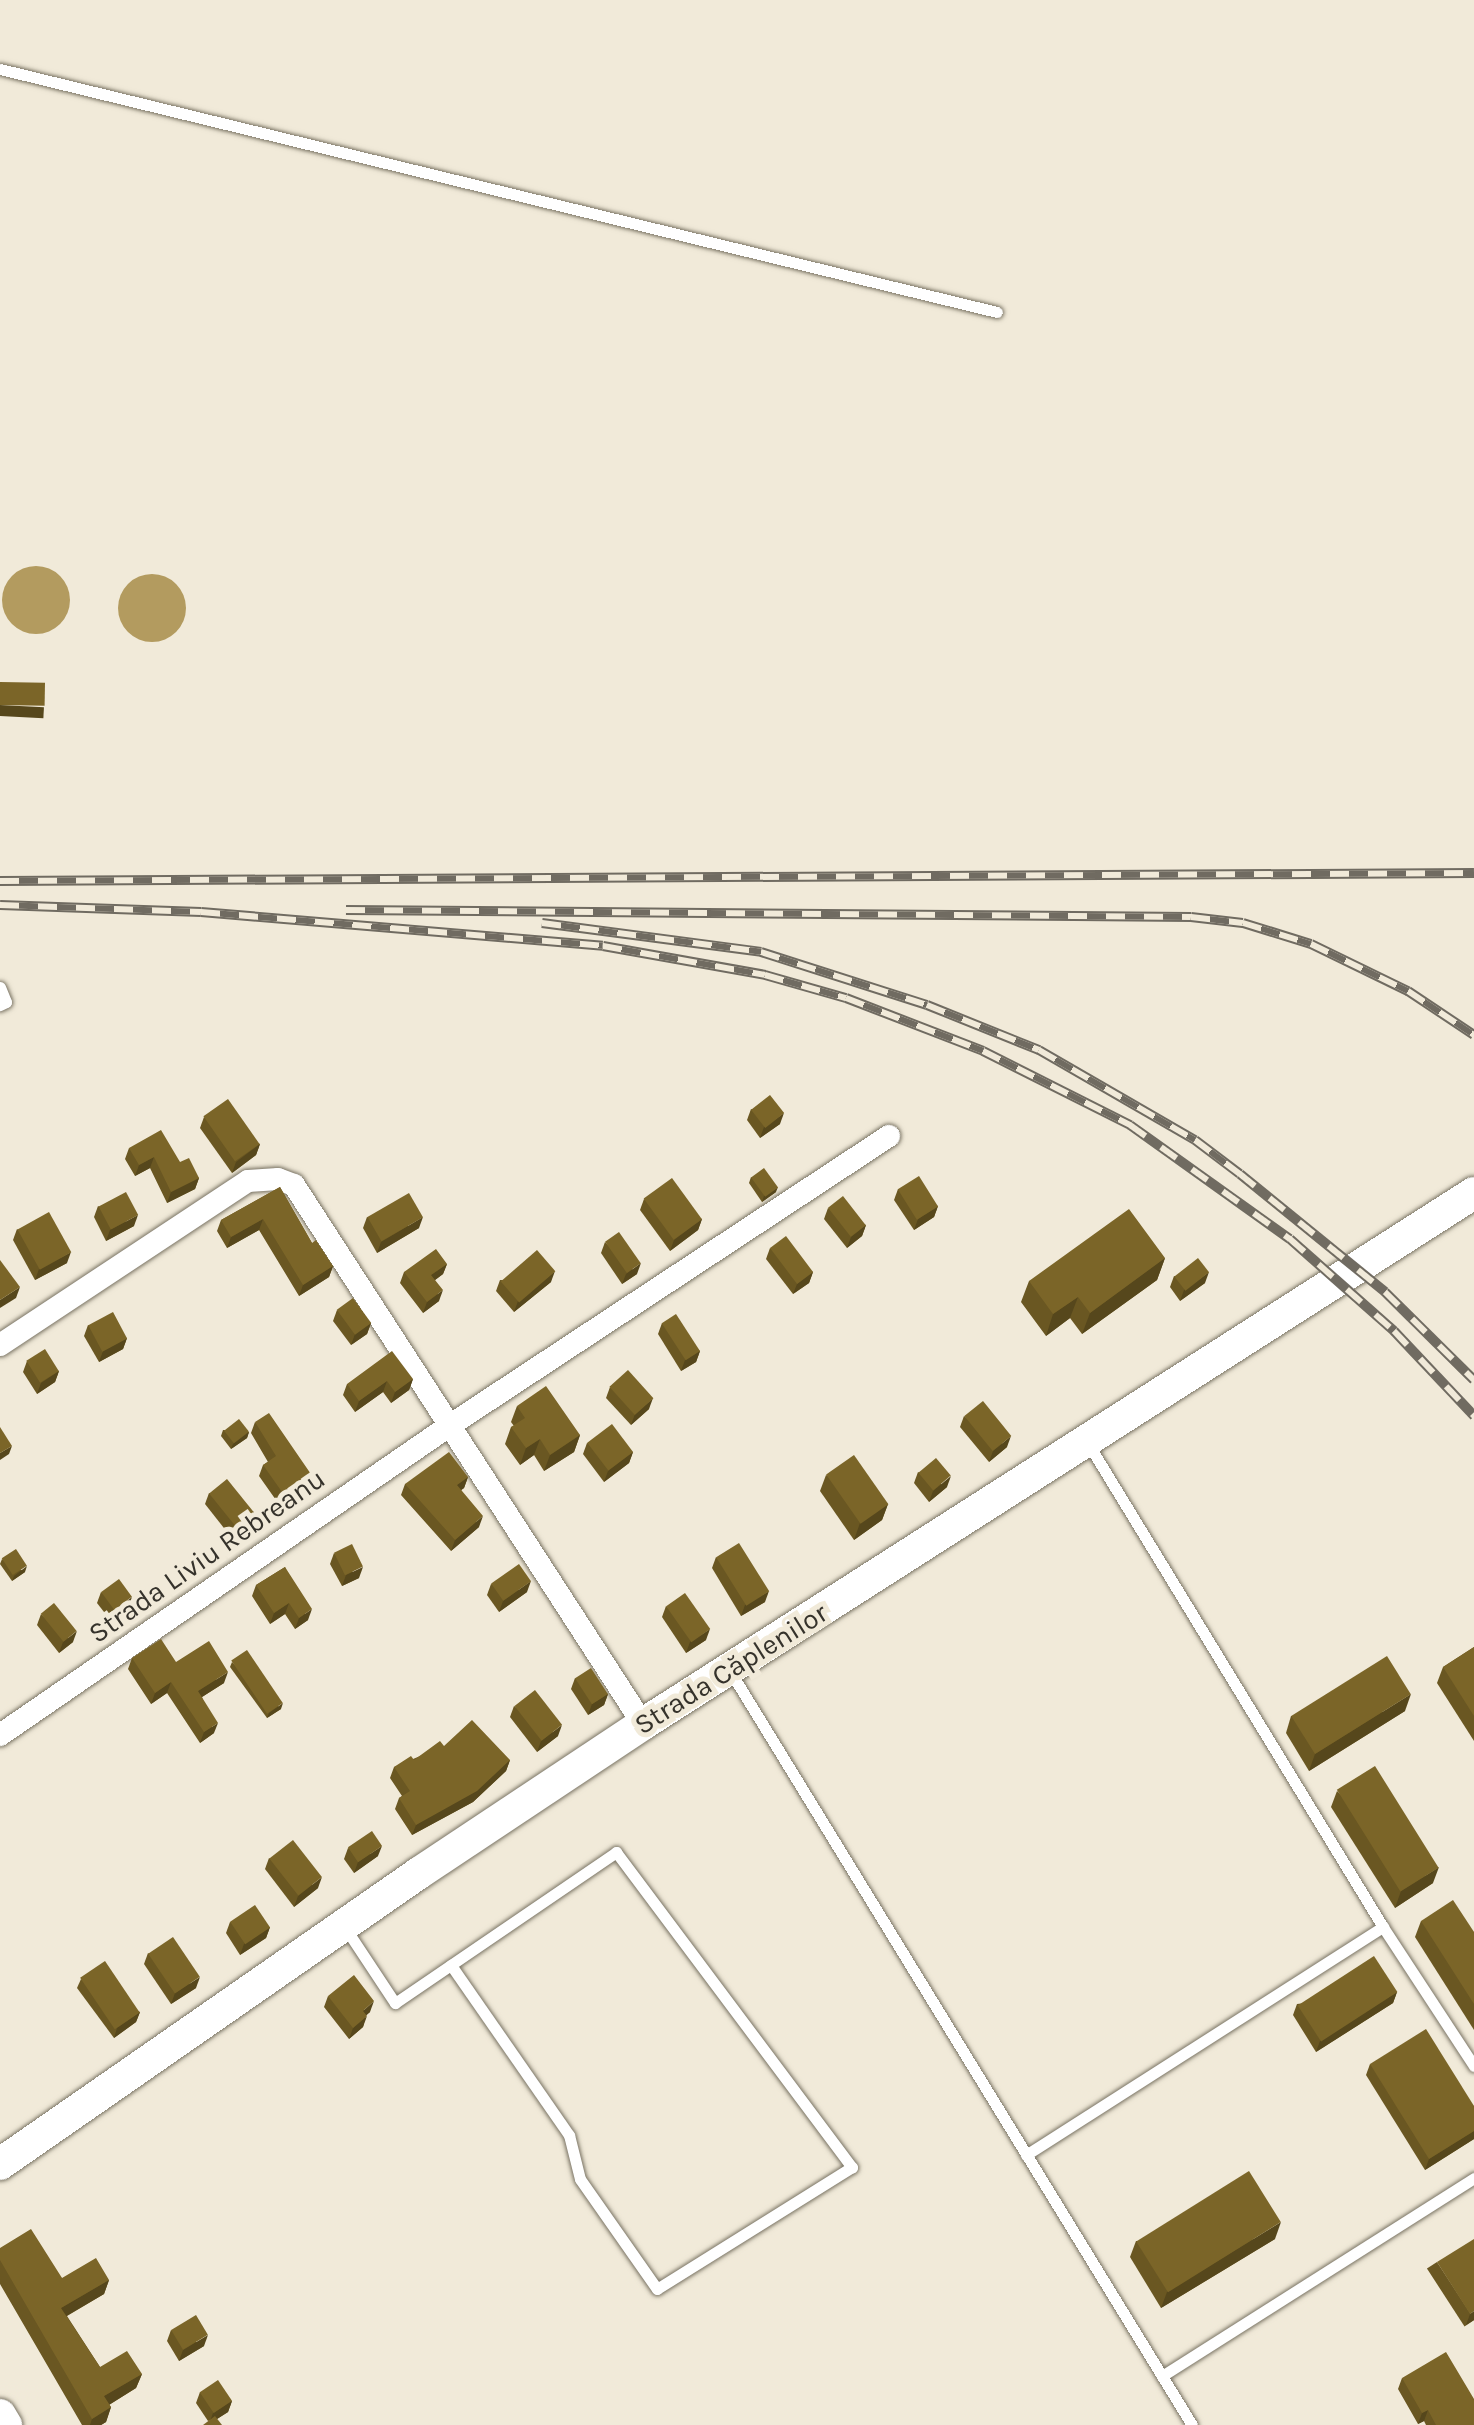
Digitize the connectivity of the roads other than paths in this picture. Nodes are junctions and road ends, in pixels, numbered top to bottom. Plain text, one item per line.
1 (0, 68) edge
2 (997, 312) dead end
3 (0, 987) edge
4 (0, 1006) edge
5 (889, 1136) dead end
6 (1474, 1193) edge
7 (0, 1345) edge
8 (449, 1426) junction
9 (1086, 1440) junction
10 (730, 1671) junction
11 (643, 1724) junction
12 (0, 1735) edge
13 (344, 1925) junction
14 (1384, 1927) junction
15 (450, 1965) junction
16 (1474, 2066) edge
17 (1026, 2155) junction
18 (0, 2164) edge
19 (1474, 2178) edge
20 (1162, 2376) junction
21 (0, 2415) edge
22 (6, 2425) edge
23 (1192, 2425) edge

1 - 2 lane
3 - 4 lane
5 - 8 street, Strada Liviu Rebreanu
6 - 9 street, Strada Căplenilor
7 - 8 street
8 - 11 street
8 - 12 street, Strada Liviu Rebreanu
9 - 10 street, Strada Căplenilor
9 - 14 lane
10 - 11 street, Strada Căplenilor
10 - 17 lane
11 - 13 street, Strada Căplenilor
13 - 15 lane
13 - 18 street, Strada Căplenilor
14 - 16 lane
14 - 17 lane
15 - 15 lane
17 - 20 lane
19 - 20 lane
20 - 23 lane
21 - 22 street

